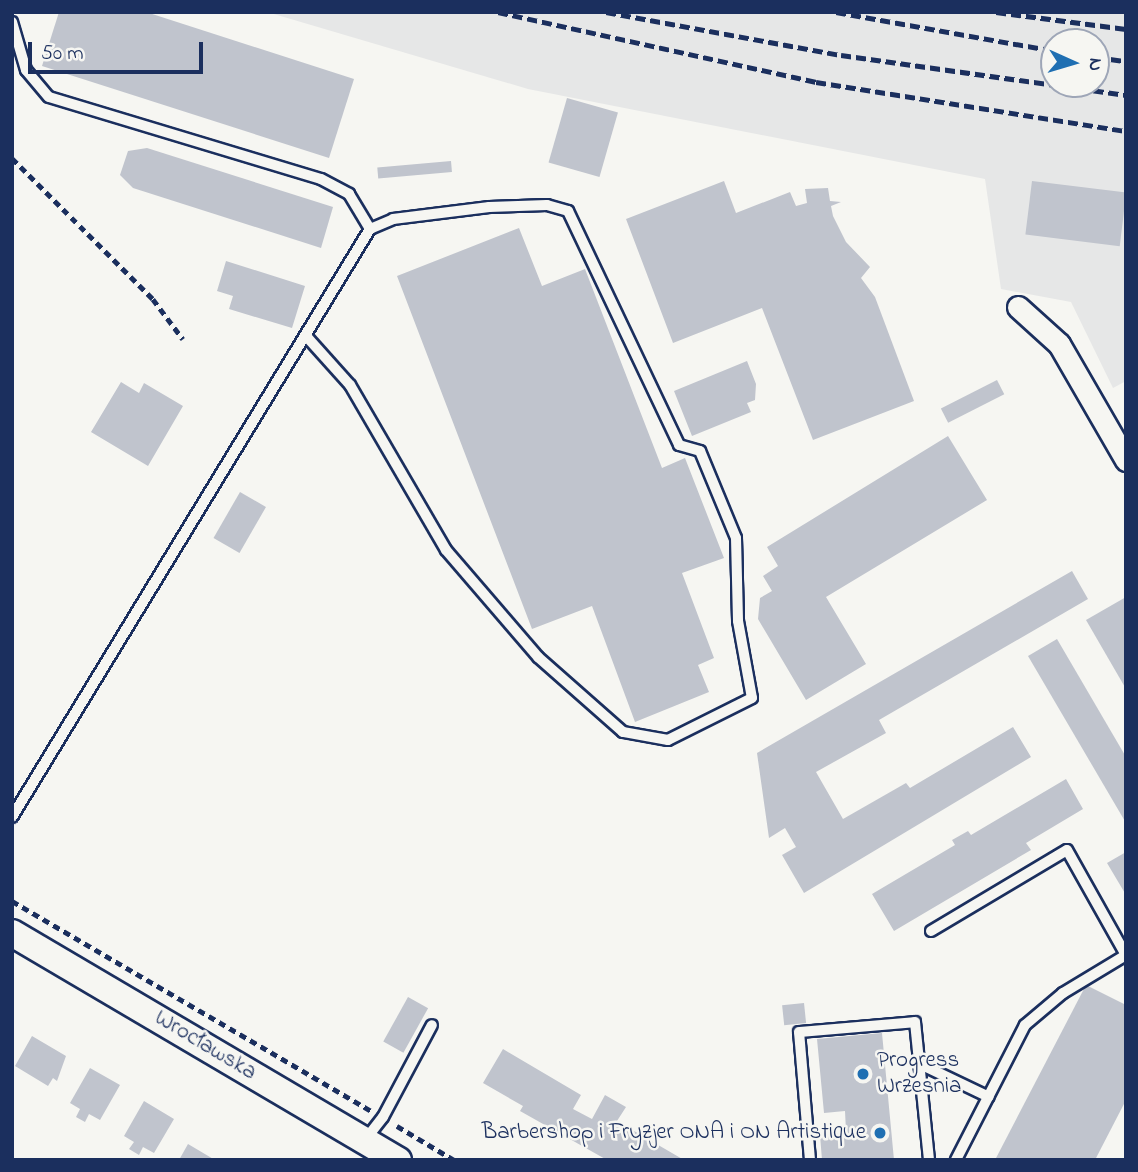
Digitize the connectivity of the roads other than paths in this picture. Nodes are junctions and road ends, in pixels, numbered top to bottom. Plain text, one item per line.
1 (12, 22) edge
2 (370, 229) junction
3 (1018, 307) dead end
4 (307, 337) junction
5 (1126, 460) edge
6 (12, 817) edge
7 (931, 931) dead end
8 (12, 933) edge
9 (432, 1025) dead end
10 (920, 1064) junction
11 (989, 1097) junction
12 (365, 1140) junction
13 (398, 1160) edge
14 (810, 1160) edge
15 (929, 1160) edge
16 (956, 1160) edge

1 - 2 lane
2 - 4 lane
2 - 4 lane
3 - 5 street
4 - 6 lane
7 - 11 lane
8 - 12 street, Wrocławska
9 - 12 lane
10 - 11 lane
10 - 14 lane
10 - 15 lane
11 - 16 lane
12 - 13 street, Wrocławska

